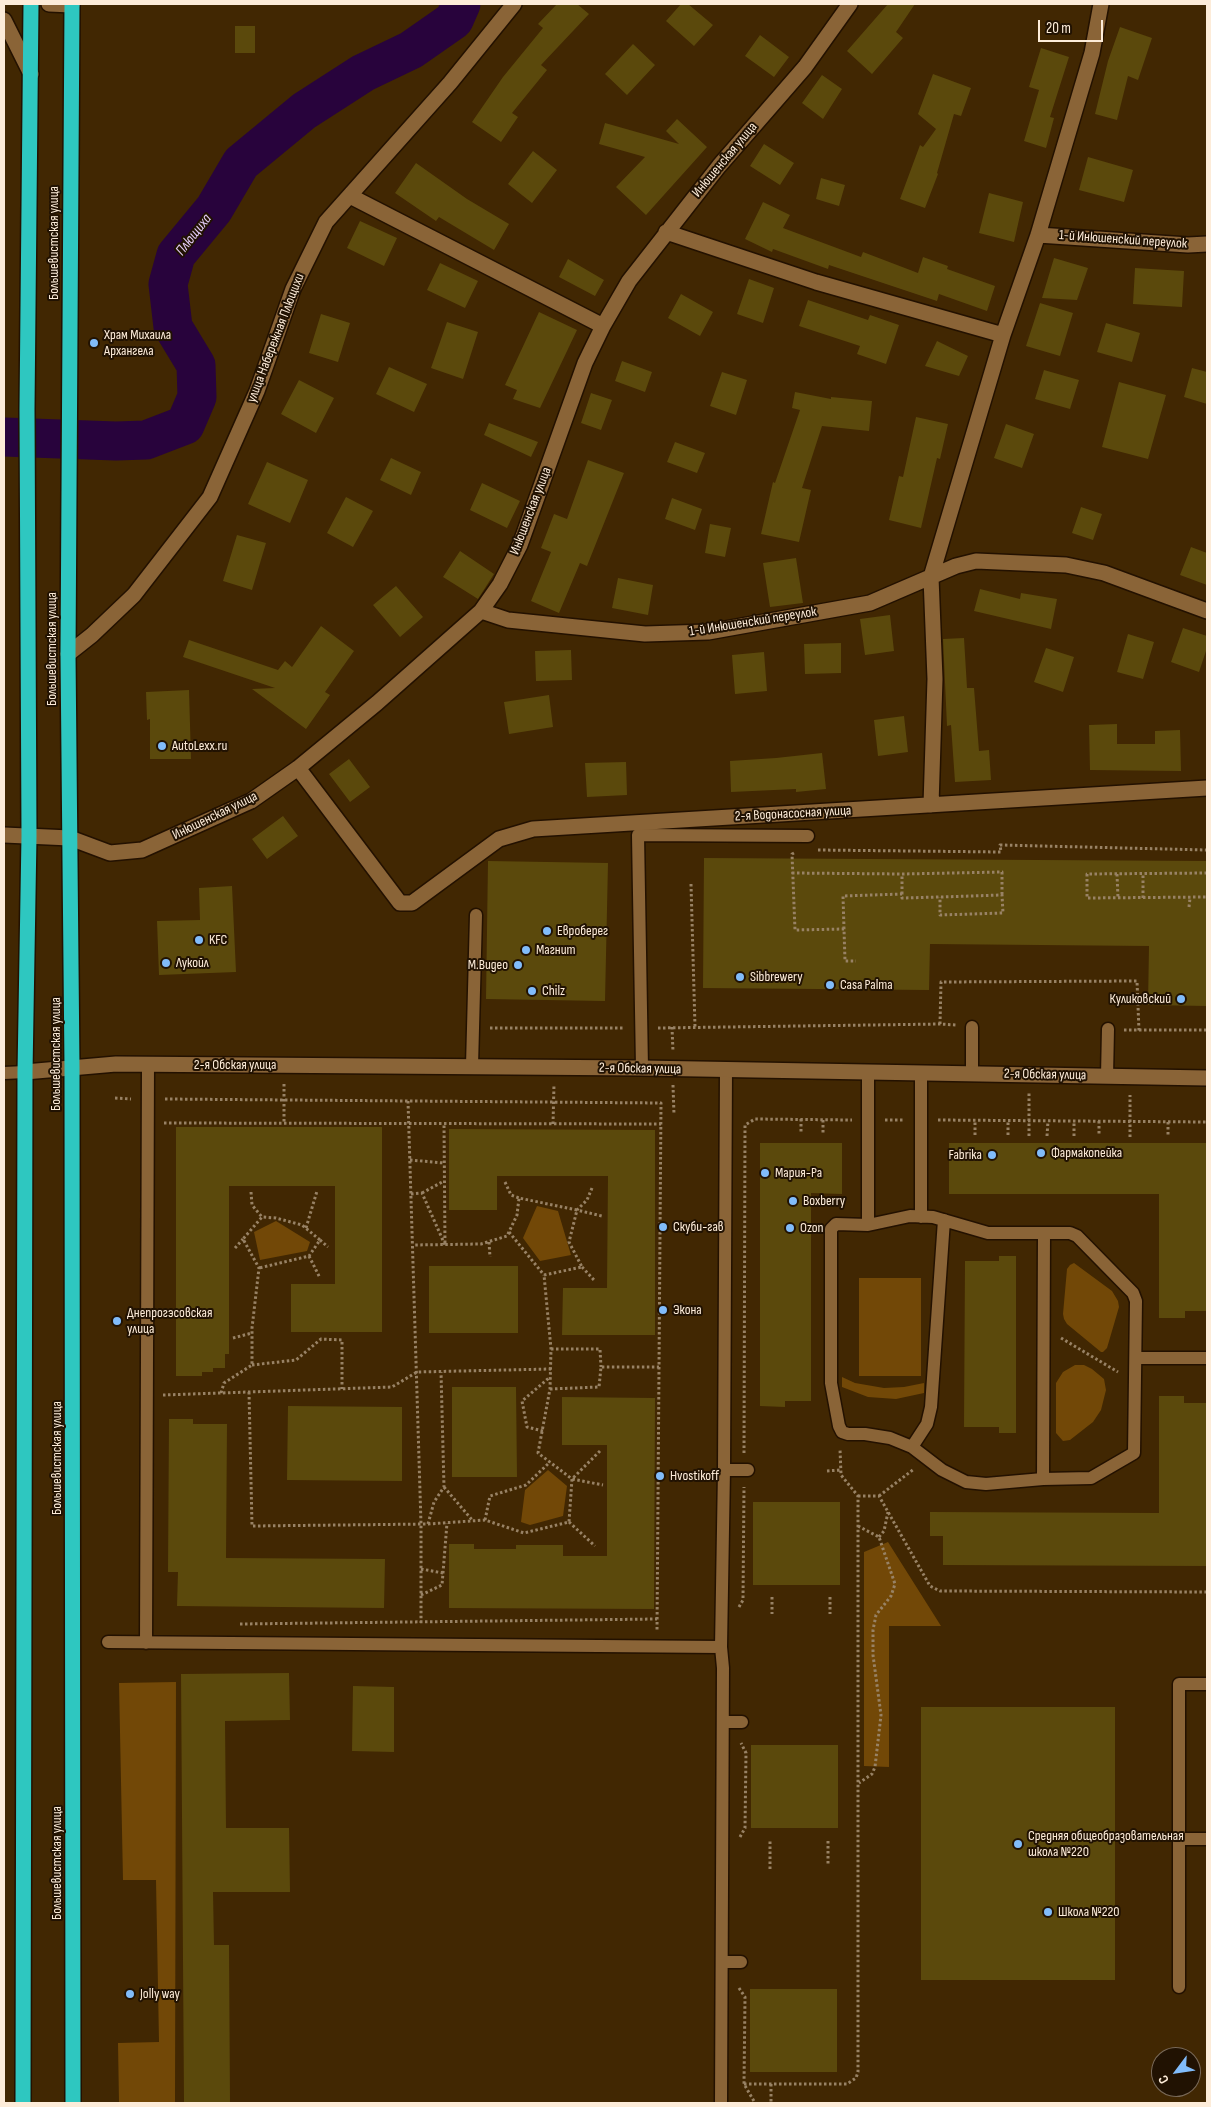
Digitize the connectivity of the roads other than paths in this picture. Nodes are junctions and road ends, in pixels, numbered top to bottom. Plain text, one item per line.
1 (31, 4) edge
2 (49, 4) edge
3 (72, 4) edge
4 (514, 4) edge
5 (850, 4) edge
6 (1101, 4) edge
7 (4, 20) edge
8 (31, 74) junction
9 (350, 196) junction
10 (666, 232) junction
11 (1038, 235) junction
12 (1207, 244) edge
13 (603, 326) junction
14 (1003, 335) junction
15 (931, 578) junction
16 (481, 611) junction
17 (1207, 611) edge
18 (68, 654) junction
19 (298, 768) junction
20 (1207, 788) edge
21 (931, 805) junction
22 (4, 835) edge
23 (29, 836) junction
24 (808, 836) dead end
25 (70, 838) junction
26 (476, 915) dead end
27 (972, 1027) road end
28 (1108, 1029) road end
29 (148, 1064) junction
30 (472, 1066) junction
31 (72, 1067) junction
32 (642, 1068) junction
33 (726, 1070) junction
34 (25, 1072) junction
35 (868, 1072) junction
36 (921, 1073) junction
37 (4, 1074) edge
38 (972, 1074) junction
39 (1107, 1076) junction
40 (1207, 1078) edge
41 (921, 1217) junction
42 (944, 1220) junction
43 (868, 1225) junction
44 (1044, 1233) junction
45 (1136, 1358) junction
46 (1207, 1358) edge
47 (912, 1447) junction
48 (724, 1470) junction
49 (746, 1470) road end
50 (1044, 1479) junction
51 (108, 1642) dead end
52 (146, 1642) junction
53 (721, 1647) junction
54 (1207, 1684) edge
55 (723, 1722) junction
56 (742, 1722) dead end
57 (1179, 1839) junction
58 (1207, 1839) edge
59 (722, 1962) junction
60 (741, 1962) dead end
61 (1179, 1987) dead end
62 (23, 2103) edge
63 (72, 2103) edge
64 (721, 2103) edge

1 - 8 highway, Большевистская улица
2 - 3 street
3 - 18 highway, Большевистская улица
4 - 9 street, улица Набережная Плющихи
5 - 10 street, Инюшенская улица
6 - 11 street
7 - 8 street
8 - 23 highway, Большевистская улица
9 - 13 street
9 - 18 street, улица Набережная Плющихи
10 - 13 street, Инюшенская улица
10 - 14 street
11 - 12 street, 1-й Инюшенский переулок
11 - 14 street
13 - 16 street, Инюшенская улица
14 - 15 street
15 - 16 street, 1-й Инюшенский переулок
15 - 17 street, 1-й Инюшенский переулок
15 - 21 street
16 - 19 street, Инюшенская улица
18 - 25 highway, Большевистская улица
19 - 21 street, 2-я Водонасосная улица
19 - 25 street, Инюшенская улица
20 - 21 street, 2-я Водонасосная улица
22 - 23 street
23 - 25 street
23 - 34 highway, Большевистская улица
24 - 32 lane
25 - 31 highway, Большевистская улица
26 - 30 lane
27 - 38 lane
28 - 39 lane
29 - 30 street, 2-я Обская улица
29 - 31 street, 2-я Обская улица
29 - 52 lane
30 - 32 street, 2-я Обская улица
31 - 34 street, 2-я Обская улица
31 - 63 highway, Большевистская улица
32 - 33 street, 2-я Обская улица
33 - 35 street, 2-я Обская улица
33 - 48 lane
34 - 37 lane
34 - 62 highway, Большевистская улица
35 - 36 street, 2-я Обская улица
35 - 43 lane
36 - 38 street, 2-я Обская улица
36 - 41 lane
38 - 39 street, 2-я Обская улица
39 - 40 street, 2-я Обская улица
41 - 42 lane
41 - 43 lane
42 - 44 lane
42 - 47 lane
43 - 47 lane
44 - 45 lane
44 - 50 lane
45 - 46 lane
45 - 50 lane
47 - 50 lane
48 - 49 lane
48 - 53 lane
51 - 52 lane
52 - 53 lane
53 - 55 lane
54 - 57 lane
55 - 56 lane
55 - 59 lane
57 - 58 lane
57 - 61 lane
59 - 60 lane
59 - 64 lane

